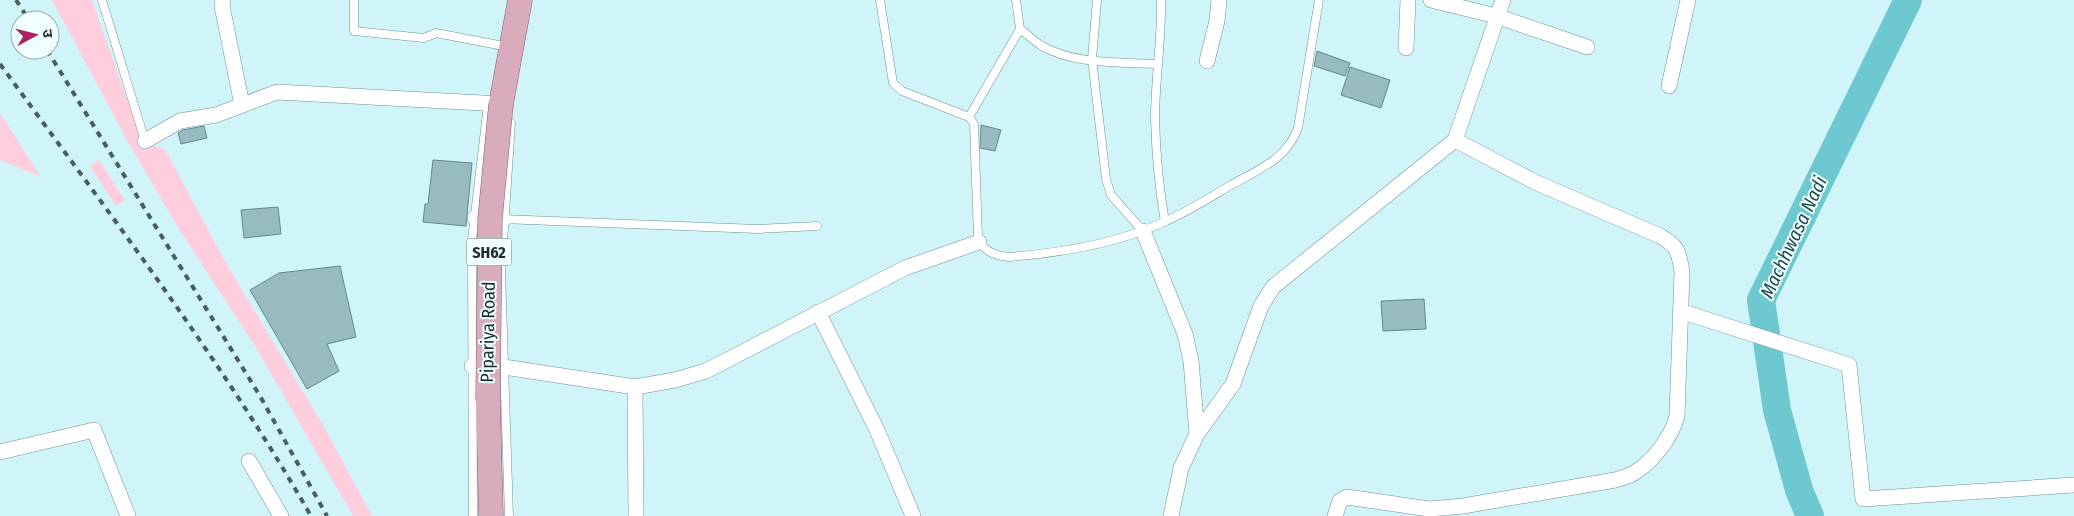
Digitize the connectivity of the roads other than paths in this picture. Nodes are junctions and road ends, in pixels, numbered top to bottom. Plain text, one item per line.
1 (102, 0) edge
2 (223, 0) edge
3 (354, 0) edge
4 (520, 0) edge
5 (880, 0) edge
6 (1016, 0) edge
7 (1097, 0) edge
8 (1161, 0) edge
9 (1219, 0) edge
10 (1319, 0) edge
11 (1408, 0) edge
12 (1431, 0) edge
13 (1502, 0) edge
14 (1688, 0) edge
15 (1496, 16) junction
16 (1020, 29) junction
17 (1587, 47) dead end
18 (511, 48) junction
19 (1406, 48) dead end
20 (1092, 59) junction
21 (1207, 61) dead end
22 (1158, 64) junction
23 (1669, 86) dead end
24 (501, 104) junction
25 (242, 105) junction
26 (969, 118) junction
27 (145, 140) joint
28 (1455, 140) junction
29 (475, 218) junction
30 (504, 219) junction
31 (1165, 222) junction
32 (817, 226) dead end
33 (1143, 231) junction
34 (979, 242) junction
35 (1680, 311) junction
36 (818, 312) junction
37 (472, 366) junction
38 (504, 367) junction
39 (635, 386) junction
40 (1197, 434) junction
41 (0, 452) edge
42 (249, 461) dead end
43 (2074, 485) edge
44 (128, 516) edge
45 (281, 516) edge
46 (474, 516) edge
47 (491, 516) edge
48 (509, 516) edge
49 (636, 516) edge
50 (913, 516) edge
51 (1171, 516) edge
52 (1335, 516) edge

1 - 27 lane
2 - 25 street
3 - 18 lane
4 - 18 main road, Pipariya Road / SH62
5 - 26 lane
6 - 16 lane
7 - 20 lane
8 - 22 lane
9 - 21 street
10 - 31 lane
11 - 19 street
12 - 15 street
13 - 15 street
14 - 23 street
15 - 17 street
15 - 28 street
16 - 20 lane
16 - 26 lane
18 - 24 main road, Pipariya Road / SH62
20 - 22 lane
20 - 33 lane
22 - 31 lane
24 - 25 street
24 - 29 lane
24 - 30 lane
24 - 47 main road, Pipariya Road / SH62, bridge
25 - 27 street
26 - 34 lane
28 - 35 street
28 - 40 street
29 - 30 street
29 - 37 lane
30 - 32 lane
30 - 38 lane
31 - 33 lane
33 - 34 lane
33 - 40 street
34 - 36 street
35 - 43 street
35 - 52 street
36 - 39 street
36 - 50 street
37 - 38 street
37 - 46 lane
38 - 39 street
38 - 48 lane
39 - 49 street
40 - 51 street
41 - 44 street
42 - 45 street

